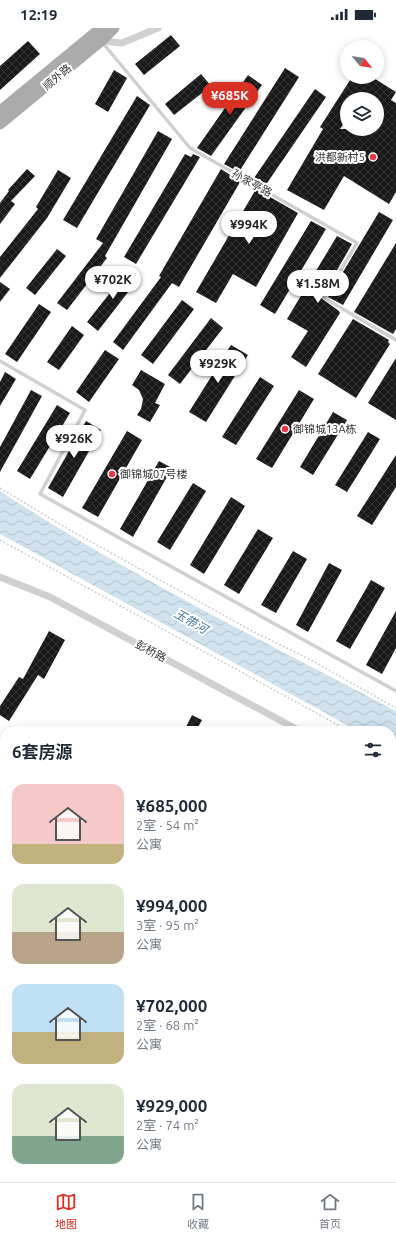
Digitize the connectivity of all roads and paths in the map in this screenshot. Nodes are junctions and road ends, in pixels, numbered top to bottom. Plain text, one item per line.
1 (114, 28) edge
2 (158, 28) edge
3 (98, 33) edge
4 (0, 110) edge
5 (0, 124) edge
6 (396, 340) edge
7 (0, 361) edge
8 (0, 488) edge
9 (0, 540) edge
10 (0, 577) edge
11 (396, 691) edge
12 (396, 708) edge
13 (291, 726) edge
14 (340, 726) edge

1 - 3 main road, 顺外路
2 - 3 street
3 - 4 main road, 顺外路
3 - 5 main road, 顺外路
3 - 6 lane, 孙家亭路
7 - 11 lane
8 - 12 path
9 - 14 path
10 - 13 street, 彭桥路

